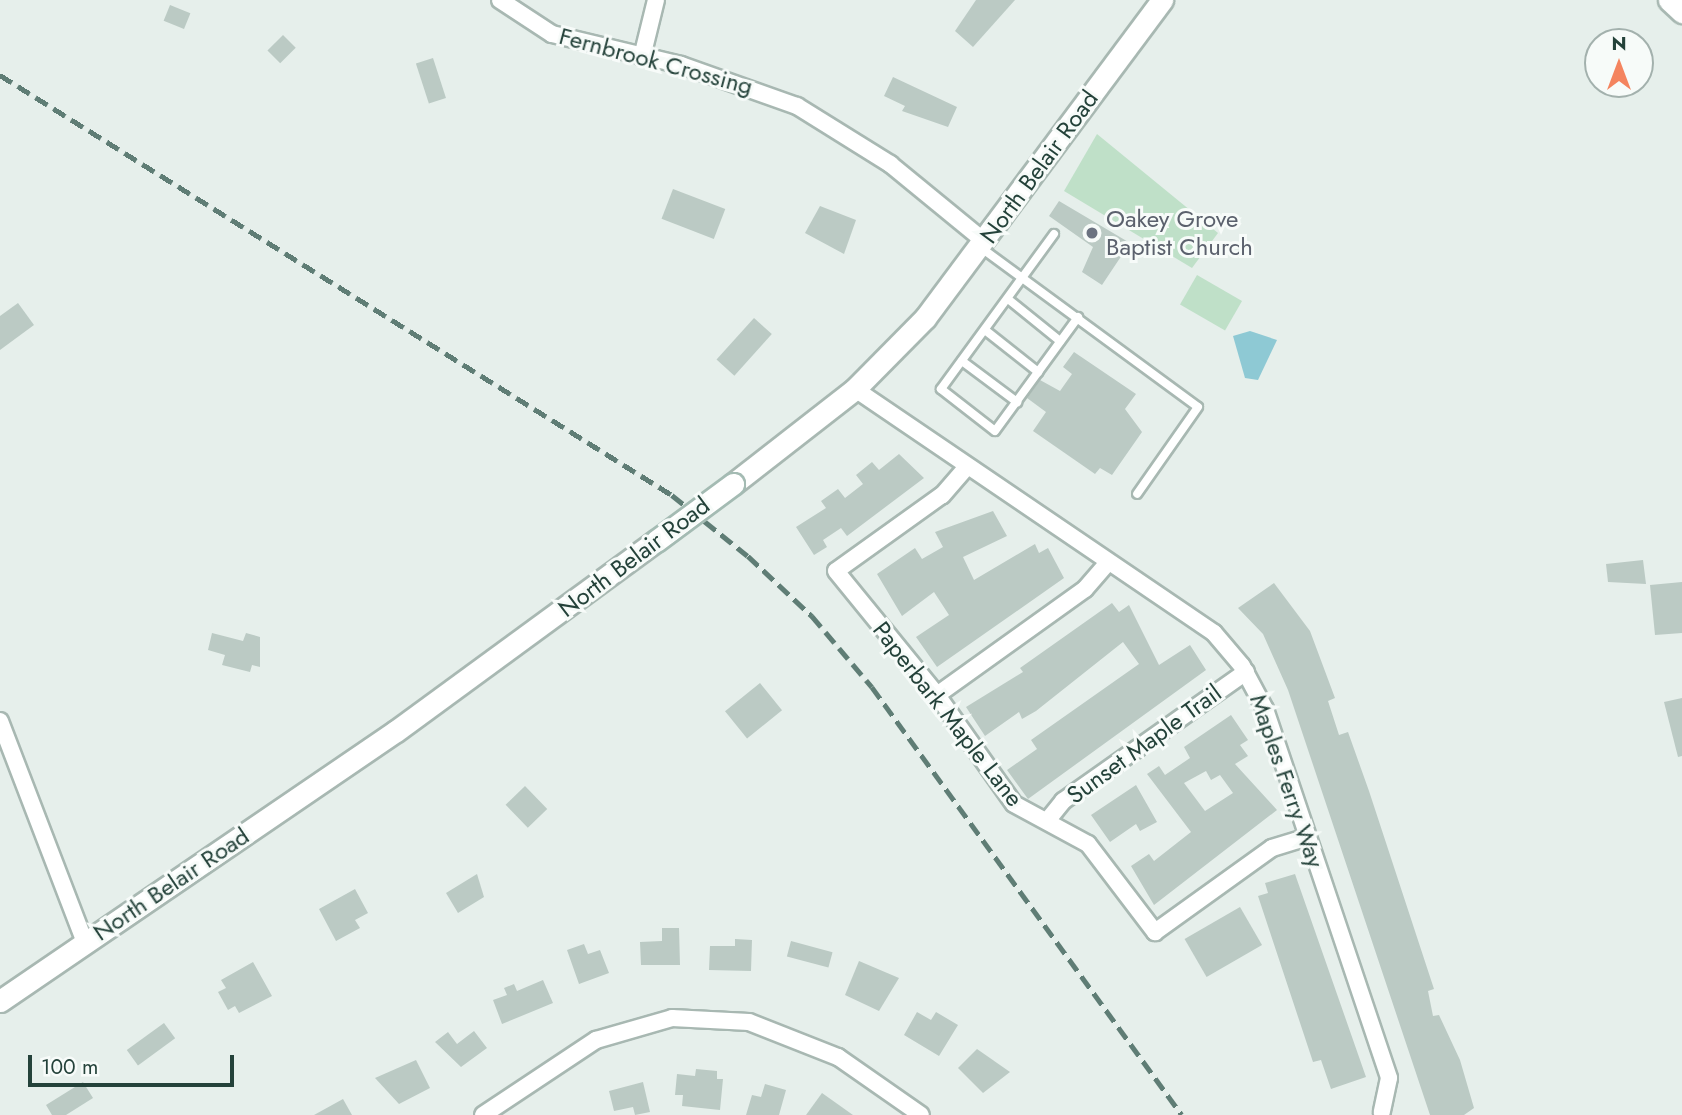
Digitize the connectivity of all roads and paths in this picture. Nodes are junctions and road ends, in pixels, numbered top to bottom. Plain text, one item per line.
1 (500, 0) edge
2 (656, 0) edge
3 (1162, 0) edge
4 (1669, 0) edge
5 (1682, 12) edge
6 (642, 57) junction
7 (1054, 234) dead end
8 (982, 244) junction
9 (1024, 278) junction
10 (1008, 299) junction
11 (1078, 317) junction
12 (985, 330) junction
13 (1060, 341) junction
14 (962, 361) junction
15 (1038, 372) junction
16 (855, 389) junction
17 (1017, 402) junction
18 (965, 469) junction
19 (1137, 495) dead end
20 (1108, 563) junction
21 (1246, 672) junction
22 (937, 695) junction
23 (0, 721) edge
24 (1046, 821) junction
25 (1307, 837) junction
26 (85, 942) junction
27 (0, 1000) edge
28 (1381, 1112) dead end
29 (484, 1115) edge
30 (921, 1115) edge

1 - 6 street, Fernbrook Crossing
2 - 6 street
3 - 8 street, North Belair Road
4 - 5 street
6 - 8 street, Fernbrook Crossing
7 - 9 lane
8 - 9 lane
8 - 16 street, North Belair Road
9 - 10 lane
9 - 11 lane
10 - 12 lane
10 - 13 lane
11 - 13 lane
11 - 19 lane
12 - 14 lane
12 - 15 lane
13 - 15 lane
14 - 17 lane
14 - 17 lane
15 - 17 lane
16 - 18 street, Maples Ferry Way
16 - 26 street, North Belair Road, bridge
18 - 20 street, Maples Ferry Way
18 - 22 street, Paperbark Maple Lane
20 - 21 street, Maples Ferry Way
20 - 22 street
21 - 24 street, Sunset Maple Trail
21 - 25 street, Maples Ferry Way
22 - 24 street, Paperbark Maple Lane
23 - 26 street
24 - 25 street, Paperbark Maple Lane
25 - 28 street, Maples Ferry Way
26 - 27 street, North Belair Road
29 - 30 street

